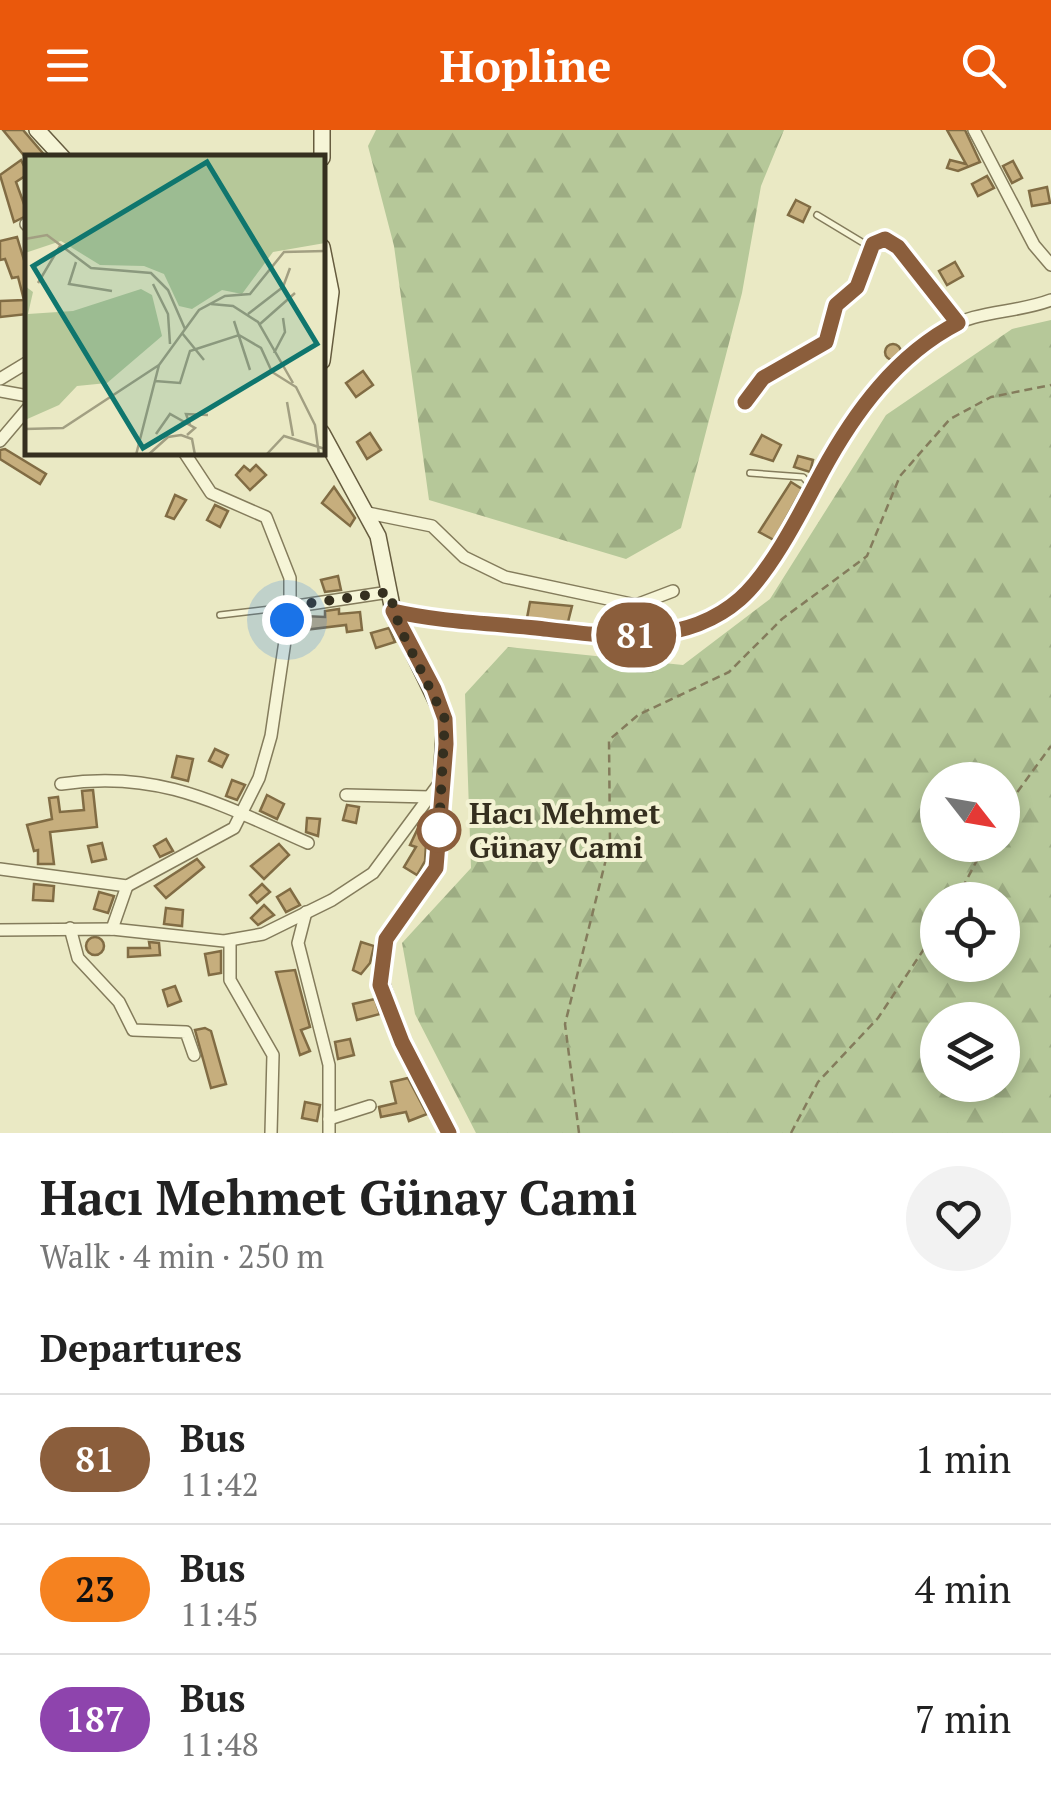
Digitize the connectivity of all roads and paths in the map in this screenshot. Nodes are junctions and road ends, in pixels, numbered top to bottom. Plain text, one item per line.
1 (37, 130) edge
2 (974, 130) edge
3 (60, 155) edge
4 (817, 215) dead end
5 (872, 248) junction
6 (1051, 265) edge
7 (326, 284) edge
8 (1051, 300) edge
9 (958, 323) junction
10 (326, 325) edge
11 (25, 364) edge
12 (0, 378) edge
13 (1051, 385) edge
14 (0, 391) edge
15 (25, 395) edge
16 (745, 402) dead end
17 (25, 412) edge
18 (325, 438) edge
19 (0, 441) edge
20 (186, 455) edge
21 (750, 473) dead end
22 (813, 489) junction
23 (368, 512) junction
24 (673, 591) dead end
25 (389, 592) junction
26 (290, 606) junction
27 (393, 611) junction
28 (220, 615) dead end
29 (1051, 746) edge
30 (441, 782) junction
31 (61, 784) dead end
32 (1020, 788) edge
33 (346, 796) dead end
34 (430, 797) junction
35 (243, 812) junction
36 (308, 843) dead end
37 (0, 869) edge
38 (127, 886) junction
39 (306, 912) junction
40 (70, 928) junction
41 (112, 929) junction
42 (0, 930) edge
43 (230, 941) junction
44 (920, 955) edge
45 (194, 1055) dead end
46 (370, 1106) dead end
47 (328, 1118) junction
48 (271, 1133) edge
49 (329, 1133) edge
50 (449, 1133) edge
51 (580, 1133) edge
52 (791, 1133) edge

1 - 3 street
2 - 6 street
4 - 5 lane
5 - 9 street
5 - 16 street
7 - 10 street
8 - 9 street
9 - 22 street
11 - 12 street
13 - 51 path
14 - 15 street
17 - 19 street
18 - 23 street
20 - 26 street
21 - 22 lane
22 - 27 street
23 - 24 street
23 - 25 street
25 - 26 street
25 - 27 street
26 - 28 lane
26 - 35 street
27 - 30 street
29 - 32 path
30 - 34 street
30 - 50 street
31 - 35 street
33 - 34 street
34 - 39 street
35 - 36 street
35 - 38 street
37 - 38 street
38 - 41 street
39 - 43 street
39 - 47 street
40 - 41 street
40 - 42 street
40 - 45 street
41 - 43 street
43 - 48 street
44 - 52 path
46 - 47 street
47 - 49 street

